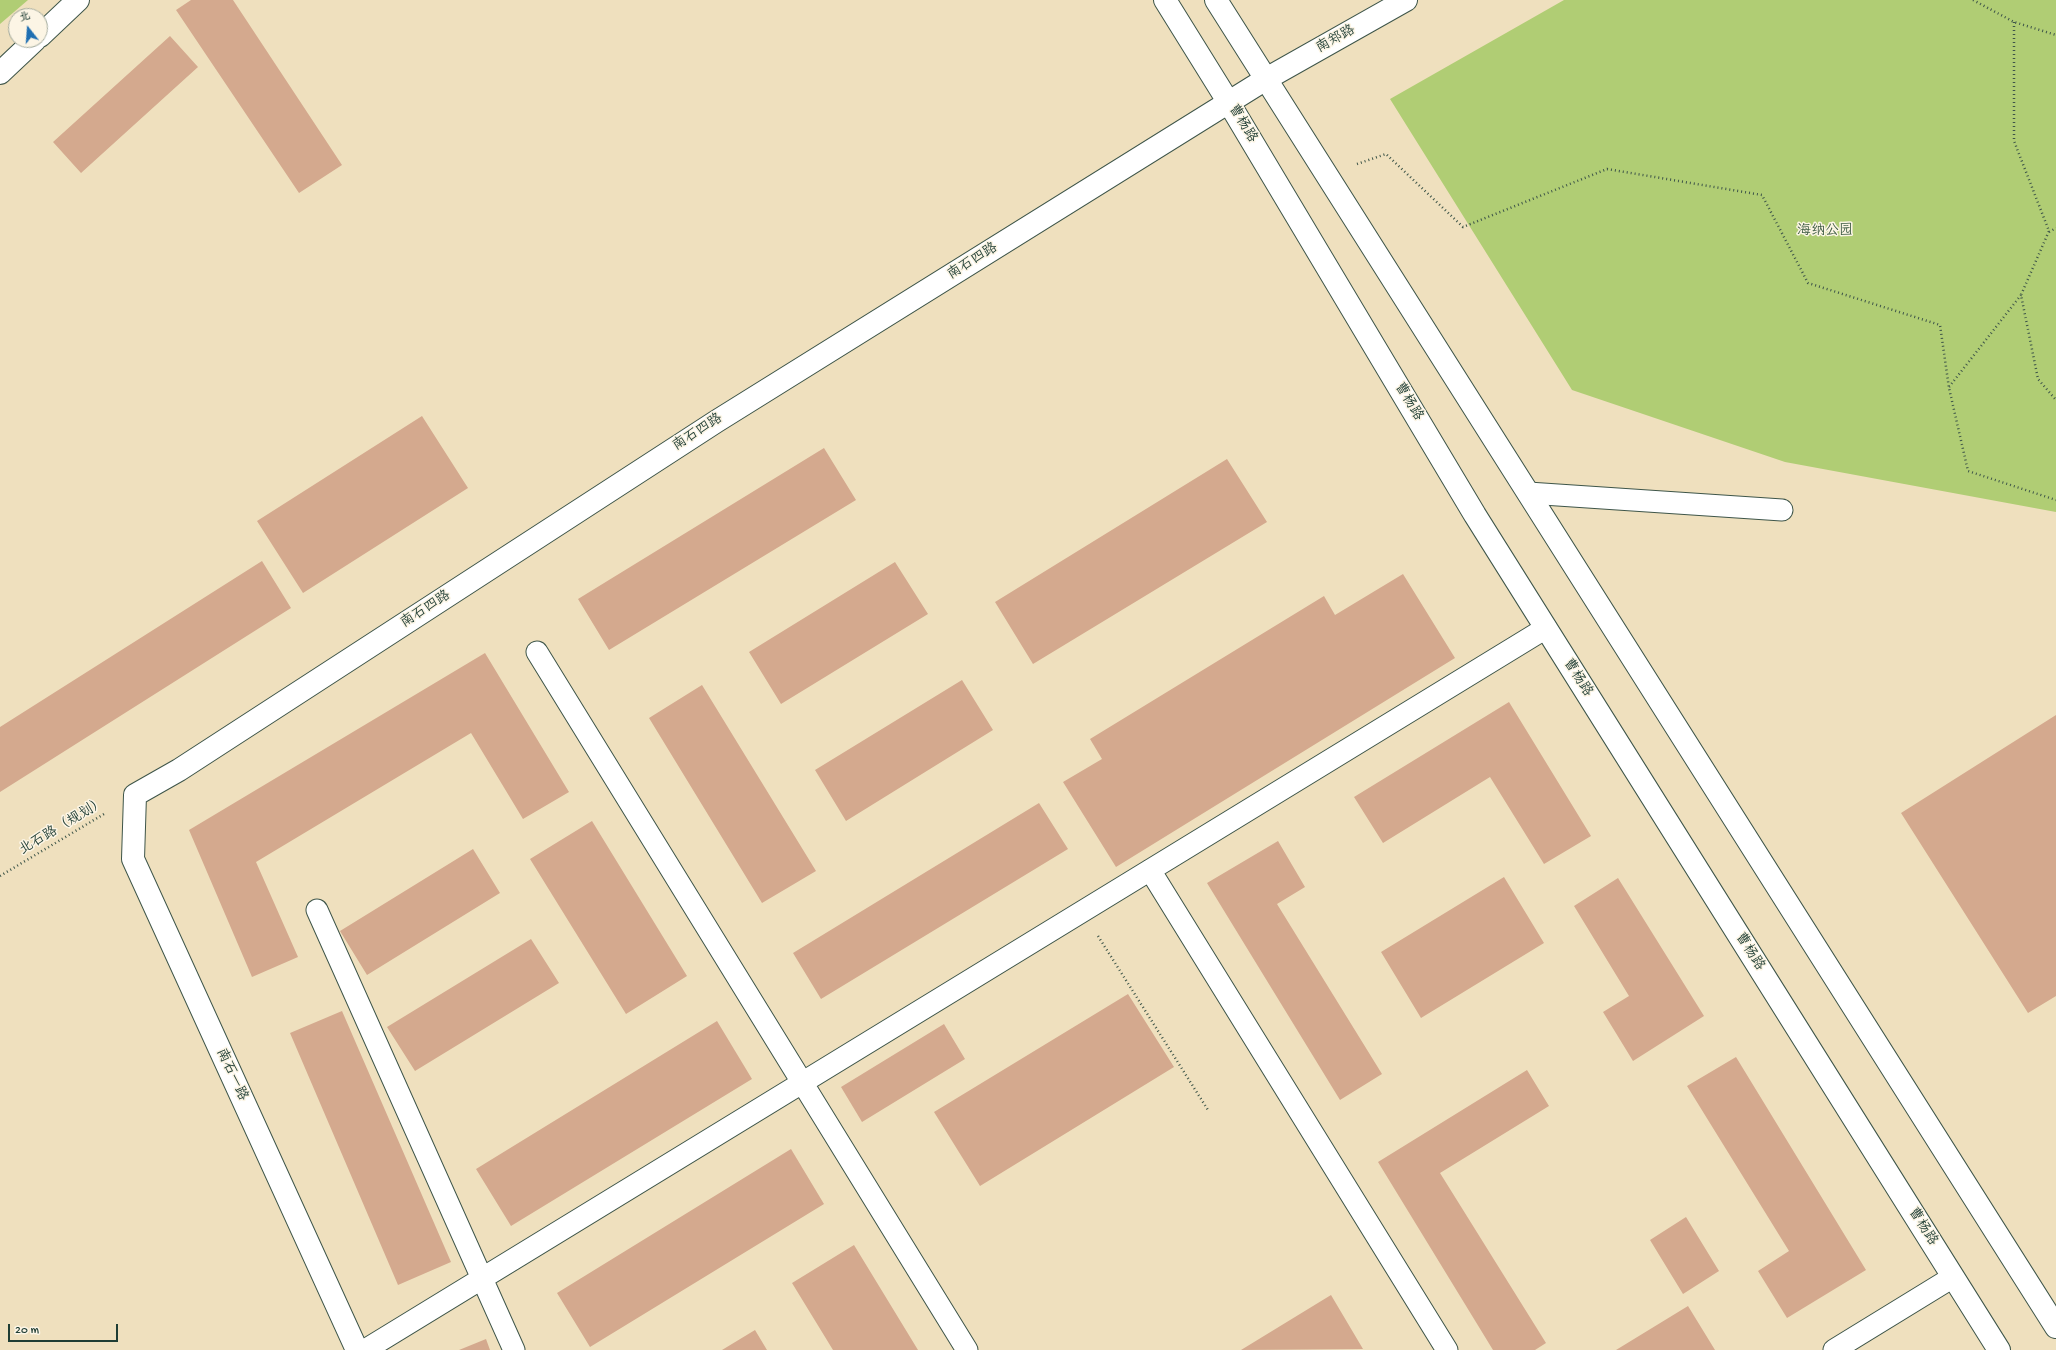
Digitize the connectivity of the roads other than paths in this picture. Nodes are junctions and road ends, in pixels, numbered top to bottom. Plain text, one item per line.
1 (78, 0) edge
2 (1165, 0) edge
3 (1216, 0) edge
4 (1406, 0) edge
5 (48, 28) edge
6 (27, 48) edge
7 (0, 73) edge
8 (1266, 79) junction
9 (1230, 103) junction
10 (1528, 493) junction
11 (1782, 510) dead end
12 (1546, 628) junction
13 (537, 652) dead end
14 (135, 795) joint
15 (1150, 870) junction
16 (317, 910) dead end
17 (802, 1083) junction
18 (1953, 1277) junction
19 (482, 1278) junction
20 (2056, 1327) edge
21 (357, 1350) edge
22 (365, 1350) edge
23 (514, 1350) edge
24 (967, 1350) edge
25 (1447, 1350) edge
26 (1834, 1350) edge
27 (1999, 1350) edge

1 - 5 main road
2 - 9 main road, 曹杨路
3 - 8 main road
4 - 8 main road, 南郑路
6 - 7 main road
8 - 9 main road, 南石四路
8 - 10 main road
9 - 12 main road, 曹杨路
9 - 14 main road, 南石四路
10 - 11 lane
10 - 20 main road
12 - 15 lane
12 - 18 main road, 曹杨路
13 - 17 lane
14 - 21 main road, 南石一路
15 - 17 lane
15 - 25 lane
16 - 19 lane
17 - 19 lane
17 - 24 lane
18 - 26 lane
18 - 27 main road, 曹杨路
19 - 22 lane
19 - 23 lane

